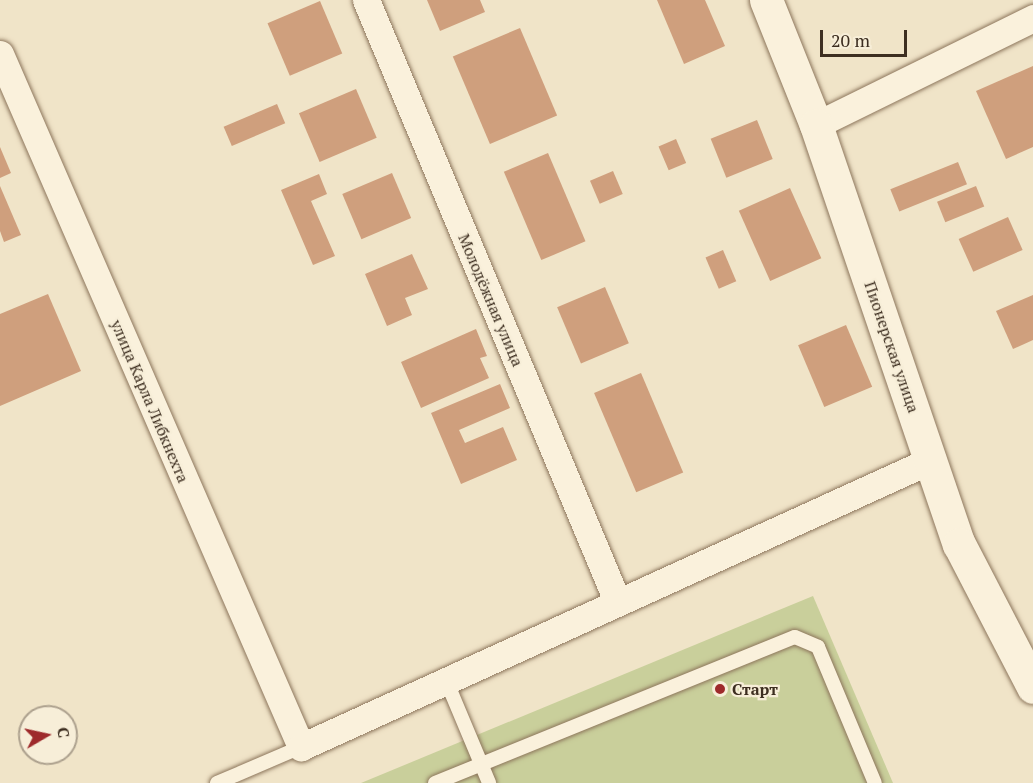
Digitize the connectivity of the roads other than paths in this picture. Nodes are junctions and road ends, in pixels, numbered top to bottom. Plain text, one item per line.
1 (366, 0) edge
2 (766, 0) edge
3 (1033, 18) edge
4 (0, 54) edge
5 (816, 125) junction
6 (931, 460) junction
7 (617, 601) junction
8 (446, 680) junction
9 (1033, 687) edge
10 (301, 747) junction
11 (481, 762) junction
12 (217, 783) edge
13 (435, 783) edge
14 (489, 783) edge
15 (875, 783) edge

1 - 7 street, Молодёжная улица
2 - 5 street, Пионерская улица
3 - 5 street
4 - 10 street, улица Карла Либкнехта
5 - 6 street, Пионерская улица
6 - 7 street
6 - 9 street, Пионерская улица
7 - 8 street
8 - 10 street
8 - 11 lane
10 - 12 lane
11 - 13 lane
11 - 14 lane
11 - 15 lane

